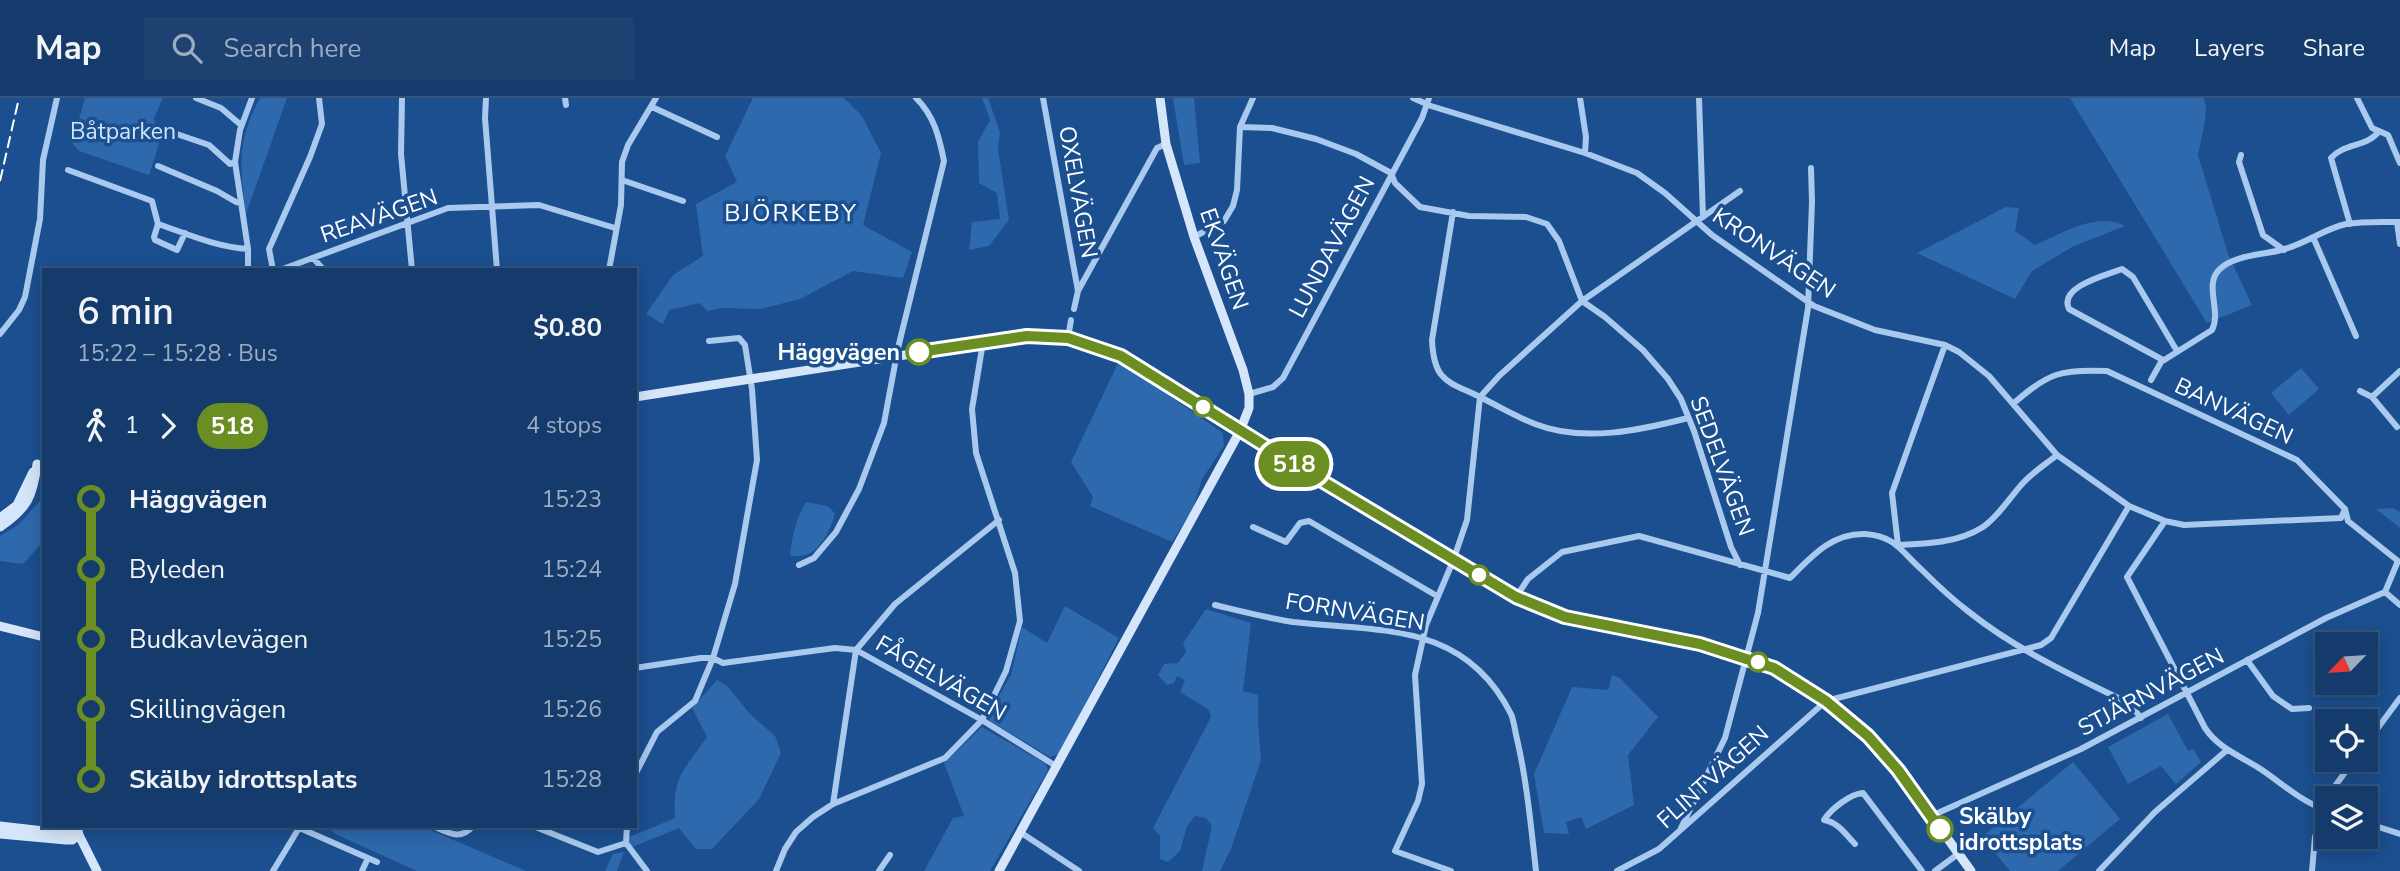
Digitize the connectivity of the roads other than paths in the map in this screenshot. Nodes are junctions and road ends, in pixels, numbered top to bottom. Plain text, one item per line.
1 (57, 98) edge
2 (196, 98) edge
3 (252, 98) edge
4 (319, 98) edge
5 (402, 98) edge
6 (486, 98) edge
7 (656, 98) edge
8 (916, 98) edge
9 (1043, 98) edge
10 (1160, 98) edge
11 (1253, 98) edge
12 (1413, 98) edge
13 (1580, 98) edge
14 (1699, 98) edge
15 (2357, 98) edge
16 (1429, 101) edge
17 (652, 107) junction
18 (241, 125) junction
19 (1240, 127) junction
20 (162, 129) dead end
21 (2379, 131) junction
22 (717, 137) dead end
23 (1166, 144) junction
24 (1585, 153) junction
25 (2241, 155) dead end
26 (235, 162) junction
27 (2400, 163) edge
28 (158, 166) dead end
29 (1811, 168) dead end
30 (68, 170) dead end
31 (1391, 173) junction
32 (622, 180) junction
33 (1740, 191) dead end
34 (683, 201) dead end
35 (241, 202) junction
36 (494, 206) junction
37 (1453, 212) junction
38 (1699, 219) junction
39 (407, 222) junction
40 (2398, 222) edge
41 (2350, 223) junction
42 (158, 224) junction
43 (615, 228) junction
44 (185, 233) junction
45 (1194, 237) junction
46 (2313, 237) junction
47 (2400, 244) edge
48 (248, 249) junction
49 (2284, 250) junction
50 (313, 258) junction
51 (248, 268) edge
52 (273, 268) edge
53 (286, 268) edge
54 (322, 268) edge
55 (412, 268) edge
56 (497, 268) edge
57 (609, 268) edge
58 (1078, 291) junction
59 (1582, 301) junction
60 (1809, 302) junction
61 (1074, 309) dead end
62 (1071, 320) dead end
63 (0, 334) edge
64 (2356, 336) dead end
65 (1068, 338) junction
66 (709, 341) dead end
67 (983, 342) junction
68 (1945, 345) junction
69 (2178, 351) junction
70 (896, 356) junction
71 (2163, 360) junction
72 (2400, 371) edge
73 (751, 380) junction
74 (2151, 380) dead end
75 (2361, 391) dead end
76 (1249, 394) junction
77 (637, 397) edge
78 (1479, 397) junction
79 (2372, 397) junction
80 (2014, 403) junction
81 (1688, 418) junction
82 (2397, 427) dead end
83 (1240, 431) junction
84 (2057, 455) junction
85 (40, 464) edge
86 (2129, 506) junction
87 (2345, 509) junction
88 (0, 518) edge
89 (999, 520) junction
90 (2165, 521) junction
91 (0, 527) edge
92 (1253, 527) dead end
93 (1898, 545) junction
94 (1453, 561) junction
95 (799, 565) dead end
96 (1740, 565) junction
97 (1765, 572) junction
98 (2385, 592) junction
99 (1437, 596) junction
100 (1516, 597) junction
101 (1215, 605) dead end
102 (2400, 605) edge
103 (0, 626) edge
104 (42, 636) edge
105 (1422, 638) junction
106 (856, 650) junction
107 (2024, 651) junction
108 (713, 657) junction
109 (1748, 658) junction
110 (2247, 660) junction
111 (637, 668) edge
112 (2186, 692) junction
113 (2400, 698) edge
114 (1826, 701) junction
115 (2309, 708) dead end
116 (2141, 718) junction
117 (982, 720) junction
118 (2378, 728) edge
119 (2227, 750) junction
120 (1056, 766) junction
121 (637, 771) edge
122 (833, 804) junction
123 (2315, 805) edge
124 (1931, 816) junction
125 (0, 826) edge
126 (2378, 827) edge
127 (296, 828) edge
128 (299, 828) edge
129 (438, 828) edge
130 (472, 828) edge
131 (538, 828) edge
132 (627, 828) edge
133 (1681, 828) junction
134 (78, 830) edge
135 (1020, 832) junction
136 (0, 834) edge
137 (2400, 834) edge
138 (2315, 837) edge
139 (626, 843) junction
140 (1856, 844) dead end
141 (1958, 854) junction
142 (890, 855) dead end
143 (368, 858) junction
144 (377, 862) dead end
145 (97, 871) edge
146 (272, 871) edge
147 (362, 871) edge
148 (647, 871) edge
149 (776, 871) edge
150 (879, 871) edge
151 (999, 871) edge
152 (1079, 871) edge
153 (1451, 871) edge
154 (1536, 871) edge
155 (1617, 871) edge
156 (1923, 871) edge
157 (1935, 871) edge
158 (1971, 871) edge
159 (2099, 871) edge
160 (2312, 871) edge

1 - 63 street
2 - 18 street
3 - 18 street
4 - 52 street
5 - 39 street
6 - 36 street
7 - 17 street
8 - 70 street
9 - 58 street, OXELVÄGEN
10 - 23 street, EKVÄGEN
11 - 19 street
12 - 16 street, KRONVÄGEN
13 - 24 street
14 - 38 street
15 - 21 street
16 - 24 street, KRONVÄGEN
16 - 31 street, LUNDAVÄGEN
17 - 22 street
17 - 32 street
18 - 26 street
19 - 31 street
19 - 45 street
20 - 26 street
21 - 27 street
21 - 41 street
23 - 45 street, EKVÄGEN
23 - 58 street
24 - 38 street, KRONVÄGEN
25 - 49 street
26 - 35 street
28 - 35 street
29 - 60 street
30 - 42 street
31 - 37 street
31 - 76 street, LUNDAVÄGEN
32 - 34 street
32 - 43 street
33 - 38 street
35 - 48 street
36 - 39 street, REAVÄGEN
36 - 43 street, REAVÄGEN
36 - 56 street
37 - 59 street
37 - 78 street
38 - 59 street
38 - 60 street, KRONVÄGEN
39 - 50 street, REAVÄGEN
39 - 55 street
40 - 41 street
40 - 47 street
41 - 46 street
42 - 44 street
42 - 44 street
43 - 57 street
44 - 48 street
45 - 76 street, EKVÄGEN
46 - 49 street
46 - 64 street
48 - 51 street
49 - 69 street
50 - 53 street, REAVÄGEN
50 - 54 street
58 - 61 street
59 - 78 street
59 - 81 street, SEDELVÄGEN
60 - 68 street, KRONVÄGEN
60 - 97 street
62 - 65 street
65 - 67 street
65 - 83 street
66 - 73 street
67 - 70 street
67 - 89 street
68 - 80 street, KRONVÄGEN
68 - 93 street
69 - 71 street
69 - 71 street
70 - 73 street
70 - 95 street
71 - 74 street
72 - 79 street
73 - 77 street
73 - 108 street
75 - 79 street
76 - 83 street, EKVÄGEN
78 - 81 street
78 - 94 street
79 - 82 street
80 - 84 street, KRONVÄGEN
80 - 87 street, BANVÄGEN
81 - 96 street, SEDELVÄGEN
83 - 94 street
83 - 120 street, EKVÄGEN
84 - 86 street, KRONVÄGEN
84 - 93 street
85 - 88 street
85 - 91 street
86 - 90 street, KRONVÄGEN
86 - 107 street
87 - 90 street, KRONVÄGEN
87 - 98 street, BANVÄGEN
89 - 106 street
89 - 117 street
90 - 112 street
92 - 99 street
93 - 97 street
93 - 107 street
94 - 99 street
94 - 100 street
96 - 97 street
96 - 100 street
97 - 109 street
98 - 102 street
98 - 110 street, STJÄRNVÄGEN
99 - 105 street
100 - 109 street
101 - 105 street, FORNVÄGEN
103 - 104 street
105 - 153 street
105 - 154 street, FORNVÄGEN
106 - 108 street, FÅGELVÄGEN
106 - 117 street, FÅGELVÄGEN
106 - 122 street
107 - 114 street
107 - 116 street
108 - 111 street, FÅGELVÄGEN
108 - 121 street
109 - 114 street
109 - 133 street
110 - 112 street, STJÄRNVÄGEN
110 - 115 street
112 - 116 street, STJÄRNVÄGEN
112 - 119 street
113 - 118 street
114 - 124 street
114 - 133 street, FLINTVÄGEN
116 - 124 street, STJÄRNVÄGEN
117 - 120 street, FÅGELVÄGEN
117 - 122 street
119 - 123 street
119 - 159 street
120 - 135 street, EKVÄGEN
122 - 149 street
124 - 141 street
125 - 134 street
126 - 137 street
127 - 146 street
128 - 143 street
129 - 130 street
131 - 139 street
132 - 139 street
133 - 155 street, FLINTVÄGEN
134 - 136 street
134 - 145 street
135 - 151 street, EKVÄGEN
135 - 152 street
138 - 160 street
139 - 148 street
140 - 156 street
141 - 157 street
141 - 158 street
142 - 150 street
143 - 144 street
143 - 147 street

